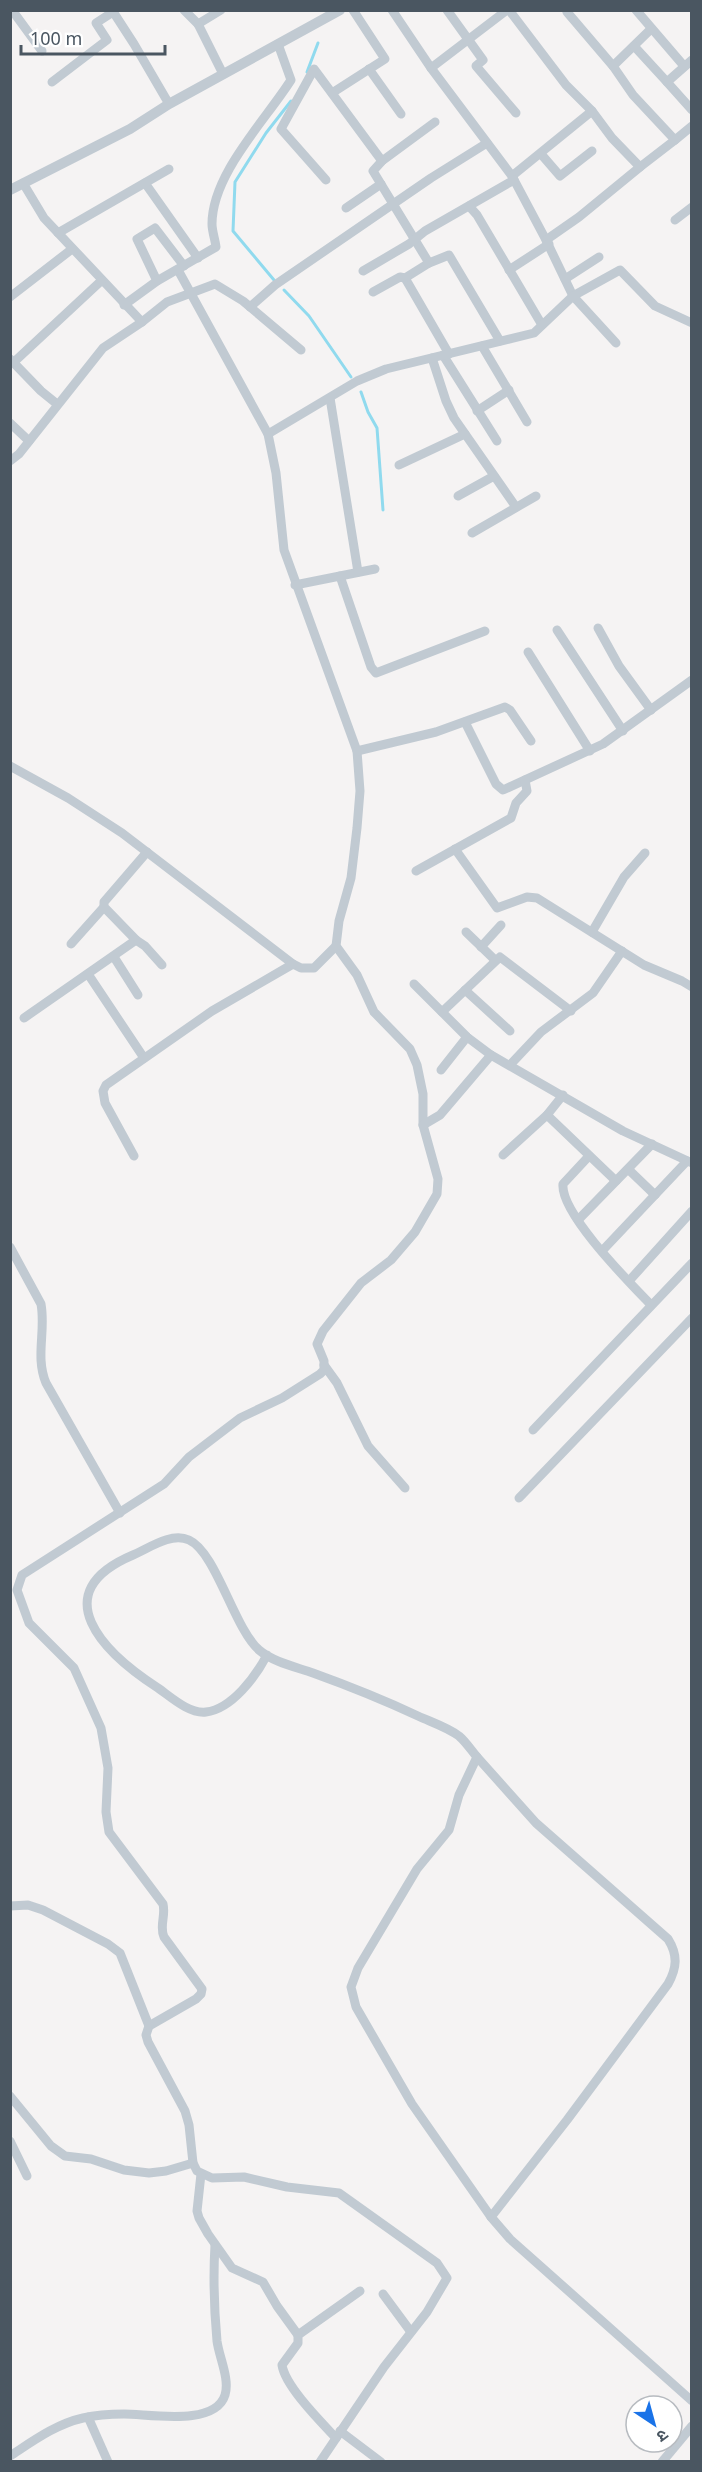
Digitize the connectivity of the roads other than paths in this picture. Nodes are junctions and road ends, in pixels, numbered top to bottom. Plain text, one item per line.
1 (12, 10) edge
2 (184, 10) edge
3 (221, 10) edge
4 (340, 10) edge
5 (353, 10) edge
6 (392, 10) edge
7 (447, 10) edge
8 (508, 10) edge
9 (569, 10) edge
10 (112, 11) edge
11 (639, 12) edge
12 (198, 24) junction
13 (651, 29) junction
14 (469, 39) junction
15 (278, 44) junction
16 (634, 46) junction
17 (42, 51) dead end
18 (692, 60) edge
19 (613, 66) junction
20 (684, 66) junction
21 (431, 68) junction
22 (369, 69) junction
23 (223, 74) junction
24 (52, 82) dead end
25 (668, 82) junction
26 (332, 93) junction
27 (169, 104) junction
28 (692, 110) edge
29 (592, 111) junction
30 (516, 113) dead end
31 (401, 114) dead end
32 (435, 122) dead end
33 (692, 126) edge
34 (675, 140) junction
35 (487, 143) junction
36 (592, 151) dead end
37 (541, 154) junction
38 (382, 161) junction
39 (640, 167) junction
40 (169, 169) dead end
41 (513, 178) junction
42 (326, 180) dead end
43 (23, 183) junction
44 (145, 183) junction
45 (381, 184) junction
46 (10, 190) edge
47 (394, 204) junction
48 (469, 206) junction
49 (692, 207) edge
50 (346, 208) dead end
51 (675, 220) dead end
52 (58, 233) junction
53 (415, 240) junction
54 (547, 242) junction
55 (72, 249) junction
56 (599, 257) dead end
57 (198, 258) junction
58 (429, 263) junction
59 (181, 268) junction
60 (509, 270) junction
61 (363, 271) dead end
62 (405, 278) junction
63 (565, 279) junction
64 (101, 281) junction
65 (157, 281) junction
66 (373, 292) dead end
67 (190, 293) junction
68 (573, 296) junction
69 (10, 297) edge
70 (124, 305) junction
71 (250, 307) junction
72 (142, 322) junction
73 (692, 323) edge
74 (542, 325) junction
75 (500, 341) junction
76 (615, 343) dead end
77 (482, 346) junction
78 (302, 350) dead end
79 (446, 355) junction
80 (432, 358) junction
81 (14, 363) edge
82 (10, 376) edge
83 (509, 390) junction
84 (330, 398) junction
85 (57, 404) junction
86 (477, 411) junction
87 (528, 422) dead end
88 (10, 423) edge
89 (268, 434) junction
90 (465, 434) junction
91 (29, 441) junction
92 (497, 441) dead end
93 (10, 460) edge
94 (399, 465) dead end
95 (494, 476) junction
96 (458, 496) dead end
97 (536, 496) dead end
98 (516, 507) junction
99 (472, 533) dead end
100 (375, 569) dead end
101 (358, 572) junction
102 (340, 576) junction
103 (295, 585) junction
104 (598, 628) dead end
105 (557, 630) dead end
106 (485, 631) dead end
107 (528, 652) dead end
108 (692, 680) edge
109 (651, 710) junction
110 (465, 722) junction
111 (622, 731) junction
112 (531, 741) dead end
113 (357, 751) junction
114 (590, 751) junction
115 (10, 766) edge
116 (525, 780) junction
117 (455, 849) junction
118 (147, 852) junction
119 (645, 853) dead end
120 (416, 871) dead end
121 (104, 908) junction
122 (501, 926) dead end
123 (466, 932) dead end
124 (592, 932) junction
125 (136, 940) junction
126 (70, 944) dead end
127 (336, 946) junction
128 (481, 947) junction
129 (622, 951) junction
130 (114, 957) junction
131 (495, 960) junction
132 (293, 964) junction
133 (162, 965) dead end
134 (88, 974) junction
135 (414, 984) dead end
136 (692, 987) edge
137 (465, 990) junction
138 (138, 994) dead end
139 (571, 1011) junction
140 (442, 1012) junction
141 (24, 1017) dead end
142 (510, 1031) dead end
143 (466, 1037) junction
144 (491, 1055) junction
145 (144, 1058) junction
146 (510, 1064) junction
147 (441, 1070) dead end
148 (563, 1095) junction
149 (547, 1115) junction
150 (429, 1122) junction
151 (652, 1144) junction
152 (502, 1155) dead end
153 (134, 1156) dead end
154 (590, 1156) junction
155 (689, 1162) edge
156 (628, 1169) junction
157 (616, 1181) junction
158 (655, 1195) junction
159 (692, 1211) edge
160 (578, 1220) junction
161 (10, 1247) edge
162 (602, 1251) junction
163 (692, 1263) edge
164 (629, 1281) junction
165 (651, 1305) junction
166 (692, 1317) edge
167 (324, 1363) junction
168 (532, 1430) dead end
169 (405, 1488) dead end
170 (519, 1498) dead end
171 (120, 1513) junction
172 (267, 1655) junction
173 (477, 1756) junction
174 (10, 1906) edge
175 (149, 2026) junction
176 (10, 2096) edge
177 (10, 2141) edge
178 (193, 2163) junction
179 (201, 2174) junction
180 (27, 2176) dead end
181 (491, 2217) junction
182 (215, 2245) junction
183 (360, 2291) dead end
184 (383, 2294) dead end
185 (411, 2332) junction
186 (298, 2335) junction
187 (692, 2401) edge
188 (88, 2417) junction
189 (692, 2426) edge
190 (338, 2434) junction
191 (10, 2456) edge
192 (108, 2462) edge
193 (320, 2462) edge
194 (381, 2462) edge
195 (662, 2462) edge

1 - 17 street
2 - 12 street
3 - 12 street
4 - 15 street
5 - 22 street
6 - 21 street
7 - 14 street
8 - 14 street
8 - 29 street
9 - 19 street
10 - 24 street
10 - 27 street
11 - 13 street
12 - 23 street
13 - 16 street
13 - 20 street
14 - 21 street
14 - 30 street
15 - 23 street
15 - 57 street
16 - 19 street
16 - 25 street
18 - 20 street
19 - 34 street
20 - 25 street
21 - 35 street
22 - 26 street
22 - 31 street
23 - 27 street
25 - 28 street
26 - 38 street
26 - 42 street
27 - 43 street
29 - 37 street
29 - 39 street
32 - 38 street
33 - 34 street
34 - 39 street
35 - 41 street
35 - 47 street
36 - 37 street
37 - 41 street
38 - 45 street
39 - 54 street
40 - 44 street
41 - 48 street
41 - 54 street
43 - 46 street
43 - 52 street
44 - 52 street
44 - 57 street
45 - 47 street
45 - 50 street
47 - 53 street
47 - 71 street
48 - 53 street
48 - 60 street
49 - 51 street
52 - 55 street
53 - 58 street
53 - 61 street
54 - 60 street
54 - 63 street
55 - 64 street
55 - 69 street
56 - 63 street
57 - 59 street
58 - 62 street
58 - 75 street
59 - 65 street
59 - 65 street
59 - 67 street
60 - 74 street
62 - 66 street
62 - 79 street
63 - 68 street
64 - 70 street
64 - 81 street
65 - 70 street
67 - 71 street
67 - 72 street
67 - 89 street
68 - 73 street
68 - 74 street
68 - 76 street
70 - 72 street
71 - 78 street
72 - 85 street
74 - 75 street
75 - 77 street
77 - 79 street
77 - 83 street
79 - 80 street
79 - 86 street
80 - 84 street
80 - 90 street
81 - 82 street
81 - 85 street
83 - 86 street
83 - 87 street
84 - 89 street
84 - 101 street
85 - 91 street
86 - 92 street
88 - 91 street
89 - 103 street
90 - 94 street
90 - 95 street
91 - 93 street
95 - 96 street
95 - 98 street
97 - 98 street
98 - 99 street
100 - 101 street
101 - 102 street
102 - 103 street
102 - 106 street
103 - 113 street
104 - 109 street
105 - 111 street
107 - 114 street
108 - 109 street
109 - 111 street
110 - 112 street
110 - 113 street
110 - 116 street
111 - 114 street
113 - 127 street
114 - 116 street
115 - 118 street
116 - 117 street
117 - 120 street
117 - 124 street
118 - 121 street
118 - 132 street
119 - 124 street
121 - 125 street
121 - 126 street
122 - 128 street
123 - 128 street
124 - 129 street
125 - 130 street
125 - 133 street
127 - 132 street
127 - 150 street
128 - 131 street
129 - 136 street
129 - 139 street
130 - 134 street
130 - 138 street
131 - 137 street
131 - 139 street
132 - 145 street
134 - 141 street
134 - 145 street
135 - 140 street
137 - 140 street
137 - 142 street
139 - 146 street
140 - 143 street
143 - 144 street
143 - 147 street
144 - 146 street
144 - 150 street
145 - 153 street
146 - 148 street
148 - 149 street
148 - 151 street
149 - 152 street
149 - 154 street
150 - 167 street
151 - 155 street
151 - 156 street
154 - 157 street
154 - 160 street
155 - 158 street
156 - 157 street
156 - 158 street
157 - 160 street
158 - 162 street
159 - 164 street
160 - 162 street
161 - 171 street
162 - 164 street
163 - 165 street
164 - 165 street
165 - 168 street
166 - 170 street
167 - 169 street
167 - 171 street
171 - 175 street
172 - 172 street
172 - 173 street
173 - 181 street
173 - 181 street
174 - 175 street
175 - 178 street
176 - 178 street
177 - 180 street
178 - 179 street
179 - 182 street
179 - 185 street
181 - 187 street
182 - 186 street
182 - 188 street
183 - 186 street
184 - 185 street
185 - 190 street
186 - 190 street
188 - 191 street
188 - 192 street
189 - 195 street
190 - 193 street
190 - 194 street

